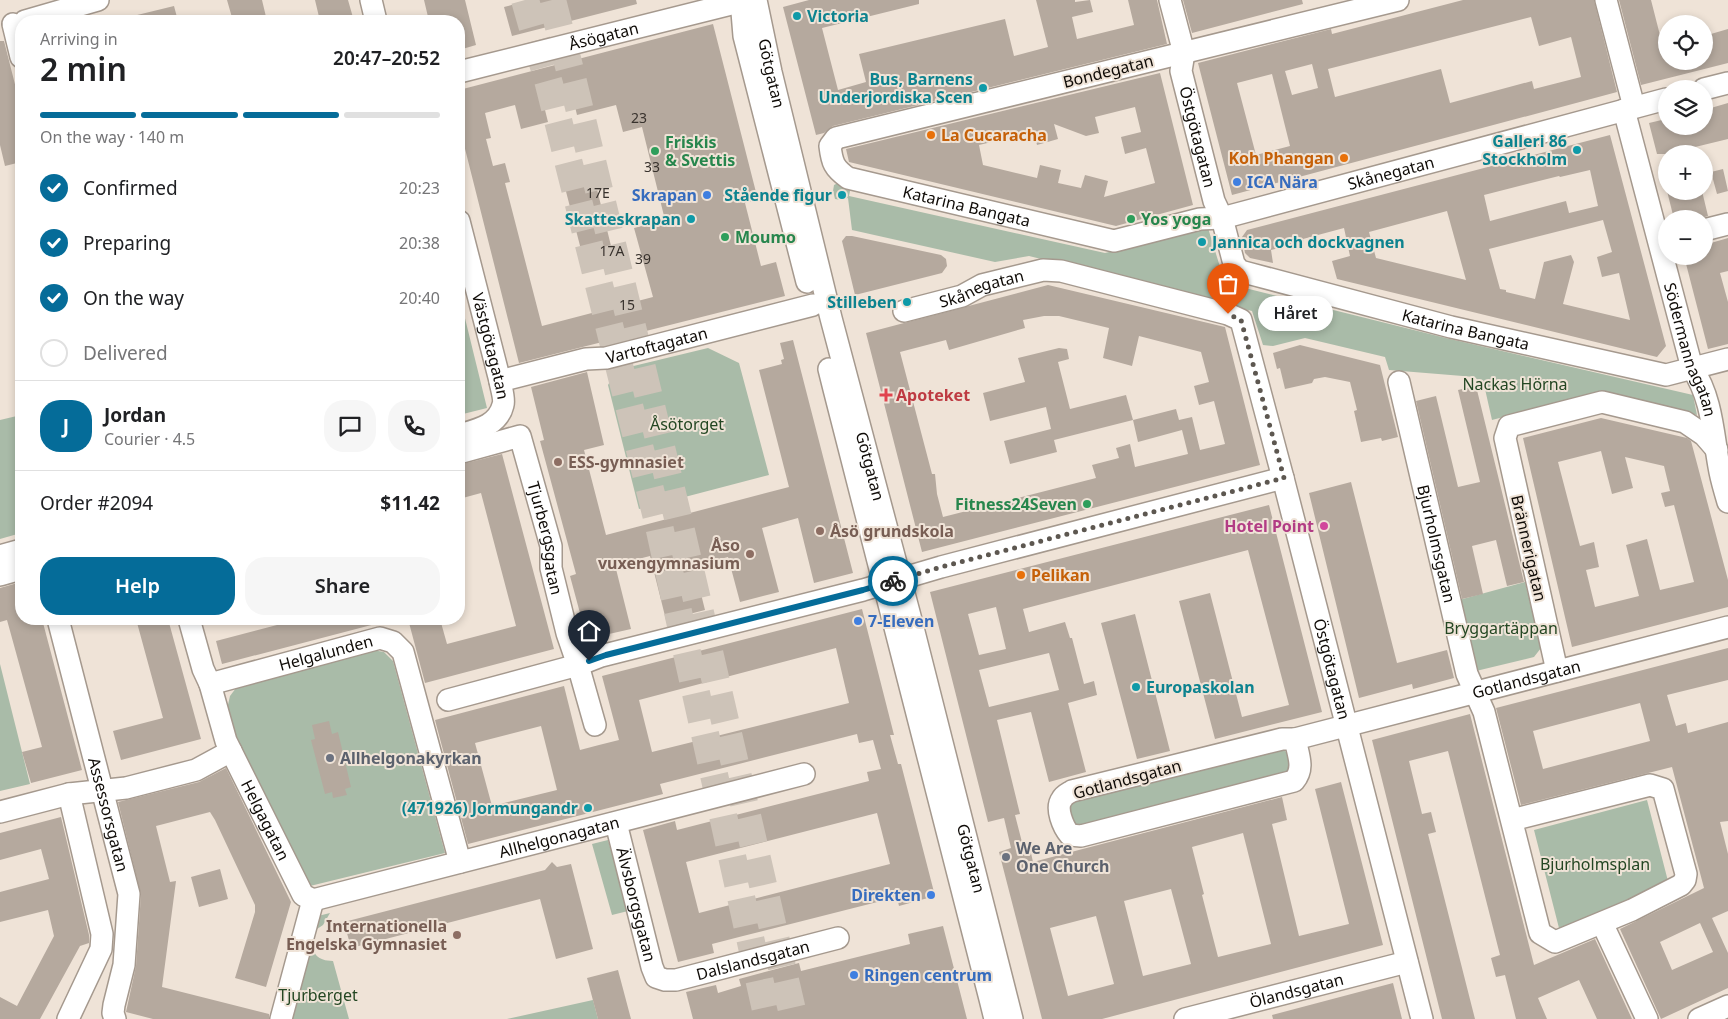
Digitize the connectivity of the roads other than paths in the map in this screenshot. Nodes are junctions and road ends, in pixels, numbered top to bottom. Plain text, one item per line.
1 (98, 0) edge
2 (371, 0) edge
3 (746, 0) edge
4 (1170, 0) edge
5 (1398, 0) edge
6 (1606, 0) edge
7 (48, 15) edge
8 (375, 15) edge
9 (1184, 53) junction
10 (465, 70) edge
11 (1728, 83) edge
12 (1713, 87) edge
13 (1658, 101) edge
14 (1629, 109) junction
15 (831, 154) joint
16 (1222, 218) junction
17 (1728, 224) edge
18 (1658, 225) edge
19 (1713, 228) edge
20 (1114, 241) joint
21 (465, 244) edge
22 (1668, 265) edge
23 (1240, 271) joint
24 (813, 305) junction
25 (904, 312) dead end
26 (1241, 320) joint
27 (1728, 359) edge
28 (1692, 368) junction
29 (500, 381) junction
30 (1399, 382) dead end
31 (465, 433) edge
32 (465, 451) edge
33 (1721, 454) edge
34 (1284, 478) junction
35 (1728, 502) edge
36 (15, 552) edge
37 (0, 556) edge
38 (15, 571) edge
39 (0, 575) edge
40 (891, 582) junction
41 (60, 625) edge
42 (191, 625) edge
43 (1728, 627) edge
44 (578, 665) junction
45 (1557, 671) junction
46 (210, 684) junction
47 (1475, 692) junction
48 (448, 700) dead end
49 (594, 726) dead end
50 (1348, 726) junction
51 (1295, 739) junction
52 (230, 751) junction
53 (804, 774) dead end
54 (104, 790) junction
55 (69, 794) junction
56 (0, 812) edge
57 (1512, 820) junction
58 (616, 823) junction
59 (460, 862) junction
60 (313, 900) junction
61 (1602, 923) junction
62 (838, 938) dead end
63 (1407, 962) junction
64 (665, 980) joint
65 (1728, 1006) edge
66 (114, 1016) edge
67 (68, 1019) edge
68 (281, 1019) edge
69 (995, 1019) edge
70 (1012, 1019) edge
71 (1185, 1019) edge
72 (1422, 1019) edge
73 (1647, 1019) edge
74 (1699, 1019) edge

1 - 7 street
2 - 8 street
3 - 10 street, Åsögatan
3 - 24 street, Götgatan
3 - 40 street, Götgatan
4 - 9 street, Östgötagatan
5 - 9 street, Bondegatan
6 - 14 street, Södermannagatan
9 - 15 street, Bondegatan
9 - 16 street, Östgötagatan
11 - 12 street
13 - 14 street, Skånegatan
14 - 16 street, Skånegatan
14 - 18 street, Södermannagatan
15 - 20 street, Katarina Bangata
16 - 20 street, Skånegatan
16 - 23 street, Östgötagatan
17 - 19 street
21 - 29 street, Västgötagatan
22 - 28 street, Södermannagatan
23 - 28 street, Katarina Bangata
24 - 29 street, Vartoftagatan
24 - 40 street, Götgatan
25 - 26 street, Skånegatan
26 - 34 street, Östgötagatan
27 - 28 street, Katarina Bangata
28 - 33 street, Södermannagatan
29 - 31 street, Västgötagatan
30 - 47 street, Bjurholmsgatan
32 - 44 street, Tjurbergsgatan
33 - 35 street, Södermannagatan
33 - 45 street, Brännerigatan
34 - 40 street
34 - 50 street, Östgötagatan
36 - 37 street
38 - 39 street
40 - 44 street
40 - 69 street, Götgatan
40 - 70 street, Götgatan
41 - 54 street, Assessorsgatan
42 - 46 street, Helgagatan
43 - 45 street, Gotlandsgatan
44 - 48 street
44 - 49 street, Tjurbergsgatan
45 - 47 street, Gotlandsgatan
46 - 52 street, Helgagatan
46 - 59 street, Helgalunden
47 - 50 street, Gotlandsgatan
47 - 57 street, Bjurholmsgatan
50 - 51 street, Gotlandsgatan
50 - 63 street, Östgötagatan
51 - 51 street, Gotlandsgatan
52 - 54 street
52 - 60 street, Helgagatan
53 - 58 street, Allhelgonagatan
54 - 55 street
54 - 66 street, Assessorsgatan
55 - 56 street
55 - 67 street, Assessorsgatan
57 - 61 street
57 - 61 street
58 - 59 street, Allhelgonagatan
58 - 64 street, Älvsborgsgatan
59 - 60 street, Allhelgonagatan
60 - 68 street
61 - 73 street
62 - 64 street, Dalslandsgatan
63 - 71 street, Ölandsgatan
63 - 72 street, Östgötagatan
65 - 74 street

